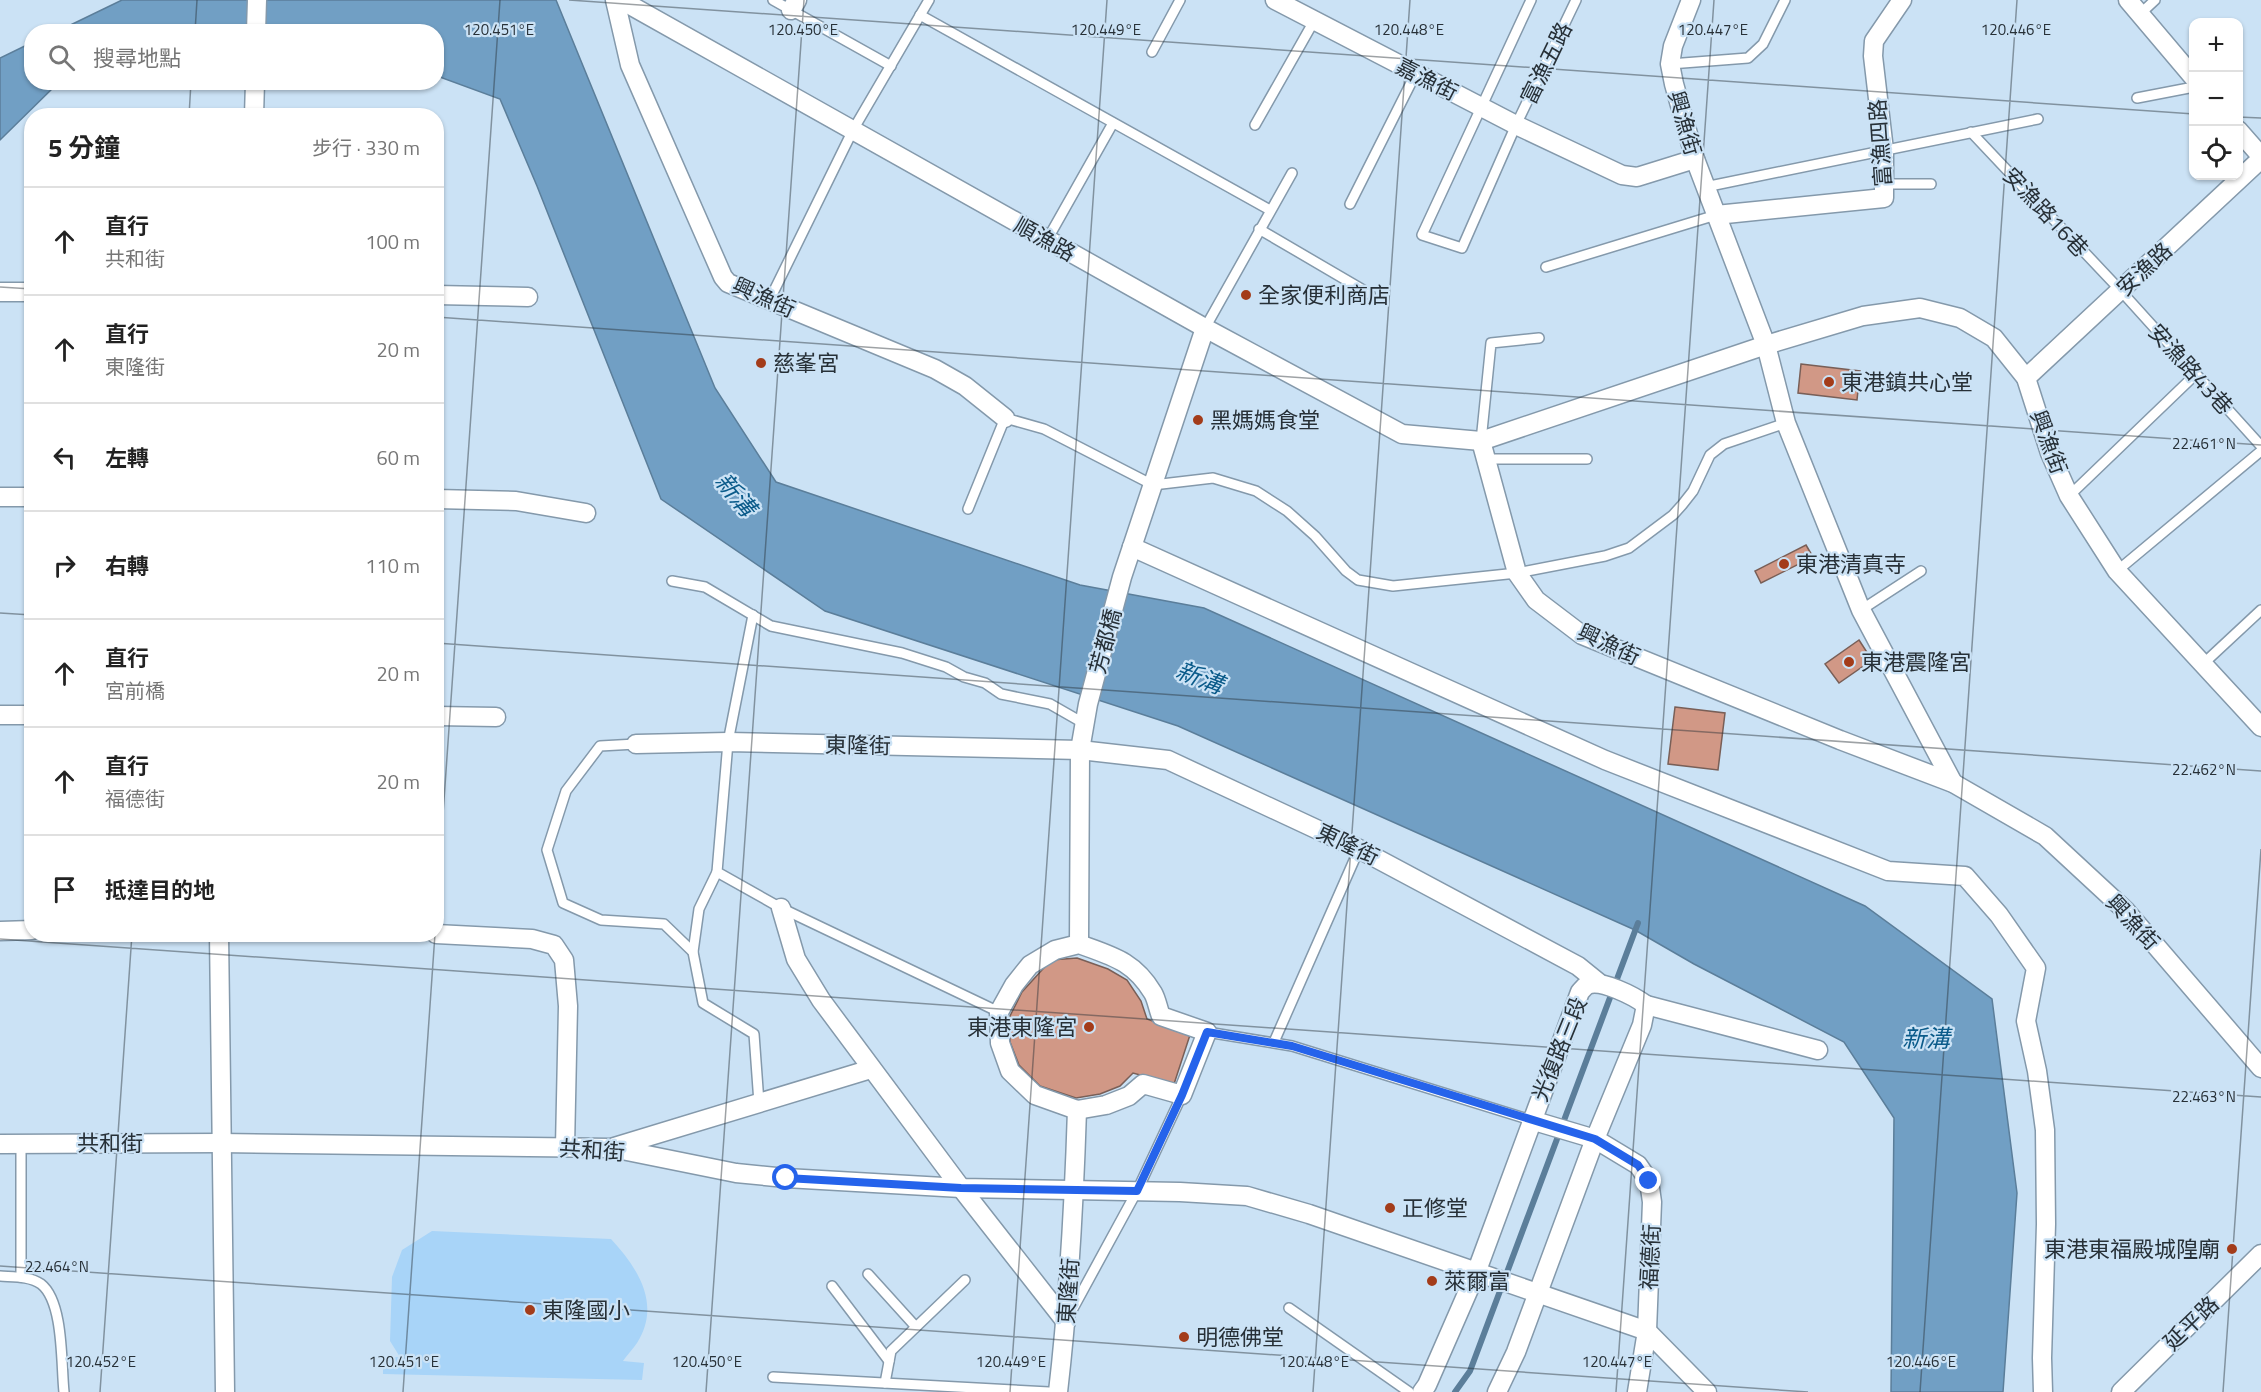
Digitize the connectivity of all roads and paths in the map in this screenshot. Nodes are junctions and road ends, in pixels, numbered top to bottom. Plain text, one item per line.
1 (257, 0) edge
2 (615, 0) edge
3 (621, 0) edge
4 (773, 0) edge
5 (929, 0) edge
6 (1180, 0) edge
7 (1275, 0) edge
8 (1532, 0) edge
9 (1576, 0) edge
10 (1691, 0) edge
11 (1785, 0) edge
12 (1902, 0) edge
13 (2128, 0) edge
14 (2155, 0) edge
15 (794, 5) edge
16 (2140, 14) junction
17 (920, 15) junction
18 (1314, 21) junction
19 (256, 24) edge
20 (1152, 52) dead end
21 (1670, 64) junction
22 (891, 66) junction
23 (1416, 73) junction
24 (2189, 73) edge
25 (2189, 88) edge
26 (2137, 99) dead end
27 (1481, 108) junction
28 (2038, 119) dead end
29 (1113, 123) junction
30 (1256, 125) dead end
31 (1516, 125) junction
32 (853, 130) junction
33 (1971, 132) junction
34 (2243, 136) edge
35 (1884, 150) junction
36 (2261, 158) edge
37 (1695, 159) junction
38 (1292, 173) dead end
39 (1884, 184) junction
40 (1931, 184) dead end
41 (1705, 187) junction
42 (1350, 204) dead end
43 (1270, 210) junction
44 (1716, 215) junction
45 (1259, 229) junction
46 (1047, 240) junction
47 (1545, 267) dead end
48 (2121, 291) junction
49 (0, 292) edge
50 (24, 292) edge
51 (1370, 294) dead end
52 (444, 295) edge
53 (528, 297) dead end
54 (769, 300) junction
55 (1204, 328) junction
56 (1539, 338) dead end
57 (1766, 345) junction
58 (2196, 374) junction
59 (2026, 378) junction
60 (1005, 418) junction
61 (1786, 423) junction
62 (1481, 441) junction
63 (2261, 446) edge
64 (2261, 451) edge
65 (1486, 459) junction
66 (1587, 459) dead end
67 (1153, 485) junction
68 (2069, 496) junction
69 (0, 497) edge
70 (24, 497) edge
71 (444, 499) edge
72 (968, 509) dead end
73 (586, 513) dead end
74 (1132, 547) junction
75 (1921, 571) dead end
76 (2117, 571) junction
77 (1517, 573) junction
78 (672, 581) dead end
79 (1861, 610) junction
80 (2261, 610) edge
81 (753, 615) junction
82 (2203, 664) junction
83 (0, 715) edge
84 (24, 715) edge
85 (444, 716) edge
86 (496, 717) dead end
87 (1085, 724) junction
88 (2261, 727) edge
89 (728, 742) junction
90 (636, 744) joint
91 (1080, 750) junction
92 (1953, 783) junction
93 (1359, 849) junction
94 (717, 872) junction
95 (781, 908) junction
96 (24, 930) edge
97 (0, 931) edge
98 (444, 934) edge
99 (219, 942) edge
100 (1079, 944) junction
101 (693, 952) junction
102 (1599, 983) junction
103 (1641, 1001) junction
104 (999, 1012) junction
105 (1207, 1032) junction
106 (1274, 1042) junction
107 (1818, 1050) dead end
108 (2261, 1068) edge
109 (871, 1069) junction
110 (1182, 1095) junction
111 (759, 1103) junction
112 (1077, 1110) junction
113 (1531, 1120) junction
114 (1595, 1139) junction
115 (220, 1143) junction
116 (0, 1144) edge
117 (21, 1144) junction
118 (565, 1147) junction
119 (612, 1148) junction
120 (961, 1188) junction
121 (1075, 1189) junction
122 (1137, 1191) junction
123 (2261, 1254) edge
124 (868, 1274) dead end
125 (1481, 1275) junction
126 (0, 1276) edge
127 (21, 1277) junction
128 (965, 1280) dead end
129 (832, 1286) dead end
130 (1529, 1290) junction
131 (1289, 1308) dead end
132 (1066, 1322) junction
133 (916, 1327) junction
134 (1647, 1331) junction
135 (889, 1361) junction
136 (773, 1377) dead end
137 (885, 1383) junction
138 (64, 1392) edge
139 (225, 1392) edge
140 (1049, 1392) edge
141 (1058, 1392) edge
142 (1409, 1392) edge
143 (1422, 1392) edge
144 (1497, 1392) edge
145 (1637, 1392) edge
146 (1707, 1392) edge
147 (2043, 1392) edge
148 (2121, 1392) edge

1 - 19 street
2 - 54 street, 興漁街
3 - 32 street, 順漁路
4 - 15 lane
5 - 17 lane
6 - 20 lane
7 - 18 street, 嘉漁街
8 - 27 lane, 富漁五路
9 - 31 lane, 富漁五路
10 - 21 street, 興漁街
11 - 21 lane
12 - 35 street, 富漁四路
13 - 16 street
14 - 16 lane
15 - 22 lane
16 - 24 street
17 - 22 lane
17 - 29 lane
18 - 23 street, 嘉漁街
18 - 30 lane
21 - 37 street, 興漁街
22 - 32 lane
23 - 27 street, 嘉漁街
23 - 42 lane
25 - 26 lane
27 - 31 street, 嘉漁街
27 - 31 lane, 富漁五路
28 - 33 lane
29 - 43 lane
29 - 46 lane
31 - 37 street, 嘉漁街
32 - 46 street, 順漁路
32 - 54 lane
33 - 35 lane
33 - 48 lane, 安漁路16巷
34 - 36 street
35 - 39 street, 富漁四路
35 - 41 lane
36 - 48 street, 安漁路
37 - 41 street, 興漁街
38 - 43 lane
39 - 40 lane
39 - 44 street, 富漁四路
41 - 44 street, 興漁街
43 - 45 lane
44 - 47 lane
44 - 57 street, 興漁街
45 - 51 lane
45 - 55 lane
46 - 55 street, 順漁路
48 - 58 lane, 安漁路43巷
48 - 59 street, 安漁路
49 - 50 street
52 - 53 street
54 - 60 street, 興漁街
55 - 62 street, 順漁路
55 - 67 street
56 - 62 lane
57 - 59 street, 興漁街
57 - 61 street, 興漁街
57 - 62 street, 興漁街
58 - 63 lane, 安漁路43巷
58 - 68 lane
59 - 68 street, 興漁街
60 - 67 lane
60 - 72 lane
61 - 77 lane
61 - 79 street, 興漁街
62 - 65 street, 興漁街
64 - 76 lane
65 - 66 lane
65 - 77 street, 興漁街
67 - 74 street
67 - 77 lane
68 - 76 street, 興漁街
69 - 70 street
71 - 73 street
74 - 87 street, 芳都橋
74 - 147 street
75 - 79 lane
76 - 82 street, 興漁街
77 - 92 street, 興漁街
78 - 81 lane
79 - 92 street, 興漁街
80 - 82 lane
81 - 87 lane
81 - 89 lane
82 - 88 street, 興漁街
83 - 84 street
85 - 86 street
87 - 91 street, 芳都橋
89 - 90 street, 東隆街
89 - 91 street, 東隆街
89 - 94 lane
90 - 101 lane
91 - 93 street, 東隆街
91 - 100 street
92 - 108 street, 興漁街
93 - 102 street, 東隆街
93 - 106 lane
94 - 95 lane
94 - 101 lane
95 - 104 lane
95 - 109 street
96 - 97 street
98 - 118 street
99 - 115 street
100 - 104 street
100 - 105 street
101 - 111 lane
102 - 103 street, 光復路三段
102 - 113 street, 光復路三段
103 - 107 street, 光復路三段
103 - 114 street
104 - 112 street
105 - 106 lane
105 - 110 street
106 - 113 lane
109 - 111 street
109 - 120 street
110 - 112 street
110 - 122 lane
111 - 119 street
112 - 121 street, 東隆街
113 - 114 street, 福德街
113 - 125 street, 光復路三段
114 - 130 street
114 - 134 street, 福德街
115 - 117 street, 共和街
115 - 118 street, 共和街
115 - 139 street
116 - 117 street, 共和街
117 - 127 lane
118 - 119 street, 共和街
119 - 120 street, 共和街
120 - 121 street, 共和街
120 - 132 street
121 - 122 street
121 - 132 street, 東隆街
122 - 125 street
122 - 132 lane
123 - 148 street, 延平路
124 - 133 lane
125 - 130 street
125 - 143 street, 光復路三段
126 - 127 lane
127 - 138 lane
128 - 133 lane
129 - 135 lane
130 - 134 street
130 - 144 street
131 - 142 lane
132 - 141 street, 東隆街
133 - 135 lane
134 - 145 street, 福德街
134 - 146 street
135 - 137 lane
136 - 137 lane
137 - 140 lane

